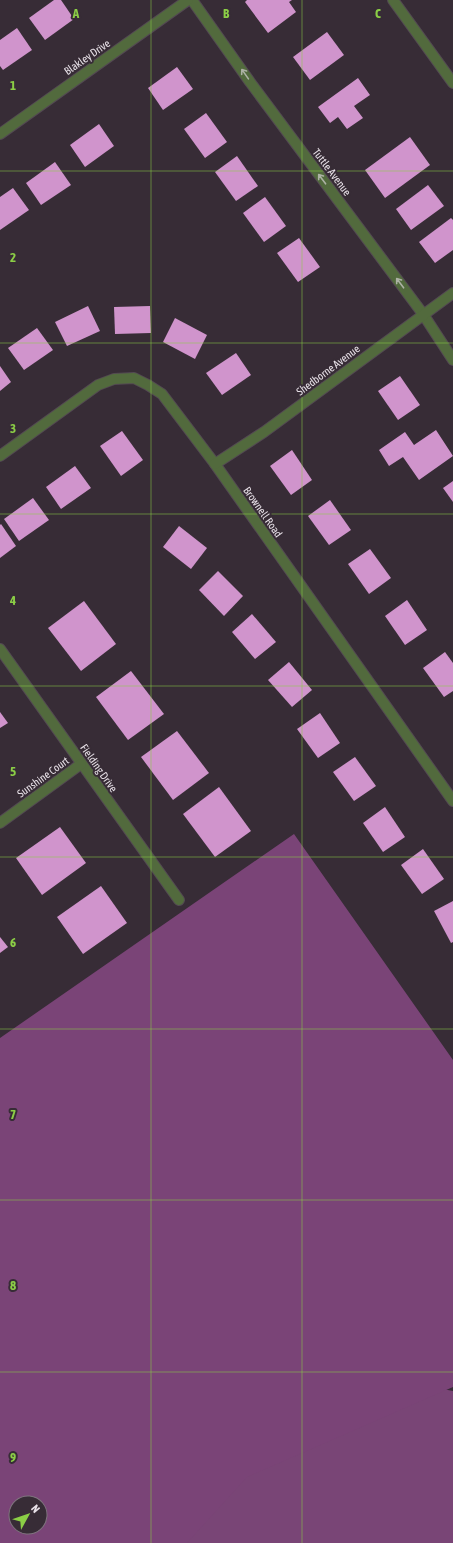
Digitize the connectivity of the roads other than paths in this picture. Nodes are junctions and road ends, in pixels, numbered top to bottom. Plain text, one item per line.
1 (188, 0) edge
2 (192, 0) edge
3 (393, 0) edge
4 (453, 83) edge
5 (0, 134) edge
6 (453, 293) edge
7 (423, 314) junction
8 (453, 360) edge
9 (0, 456) edge
10 (215, 464) junction
11 (0, 649) edge
12 (81, 764) junction
13 (453, 801) edge
14 (0, 823) edge
15 (179, 900) dead end

1 - 5 street, Blakley Drive
7 -> 2 street, Tuttle Avenue
3 - 4 street
6 - 7 street, Shedborne Avenue
7 - 8 street, Tuttle Avenue
7 - 10 street, Shedborne Avenue
9 - 10 street, Brownell Road
10 - 13 street, Brownell Road
11 - 12 street, Fielding Drive
12 - 14 street, Sunshine Court
12 - 15 street, Fielding Drive

